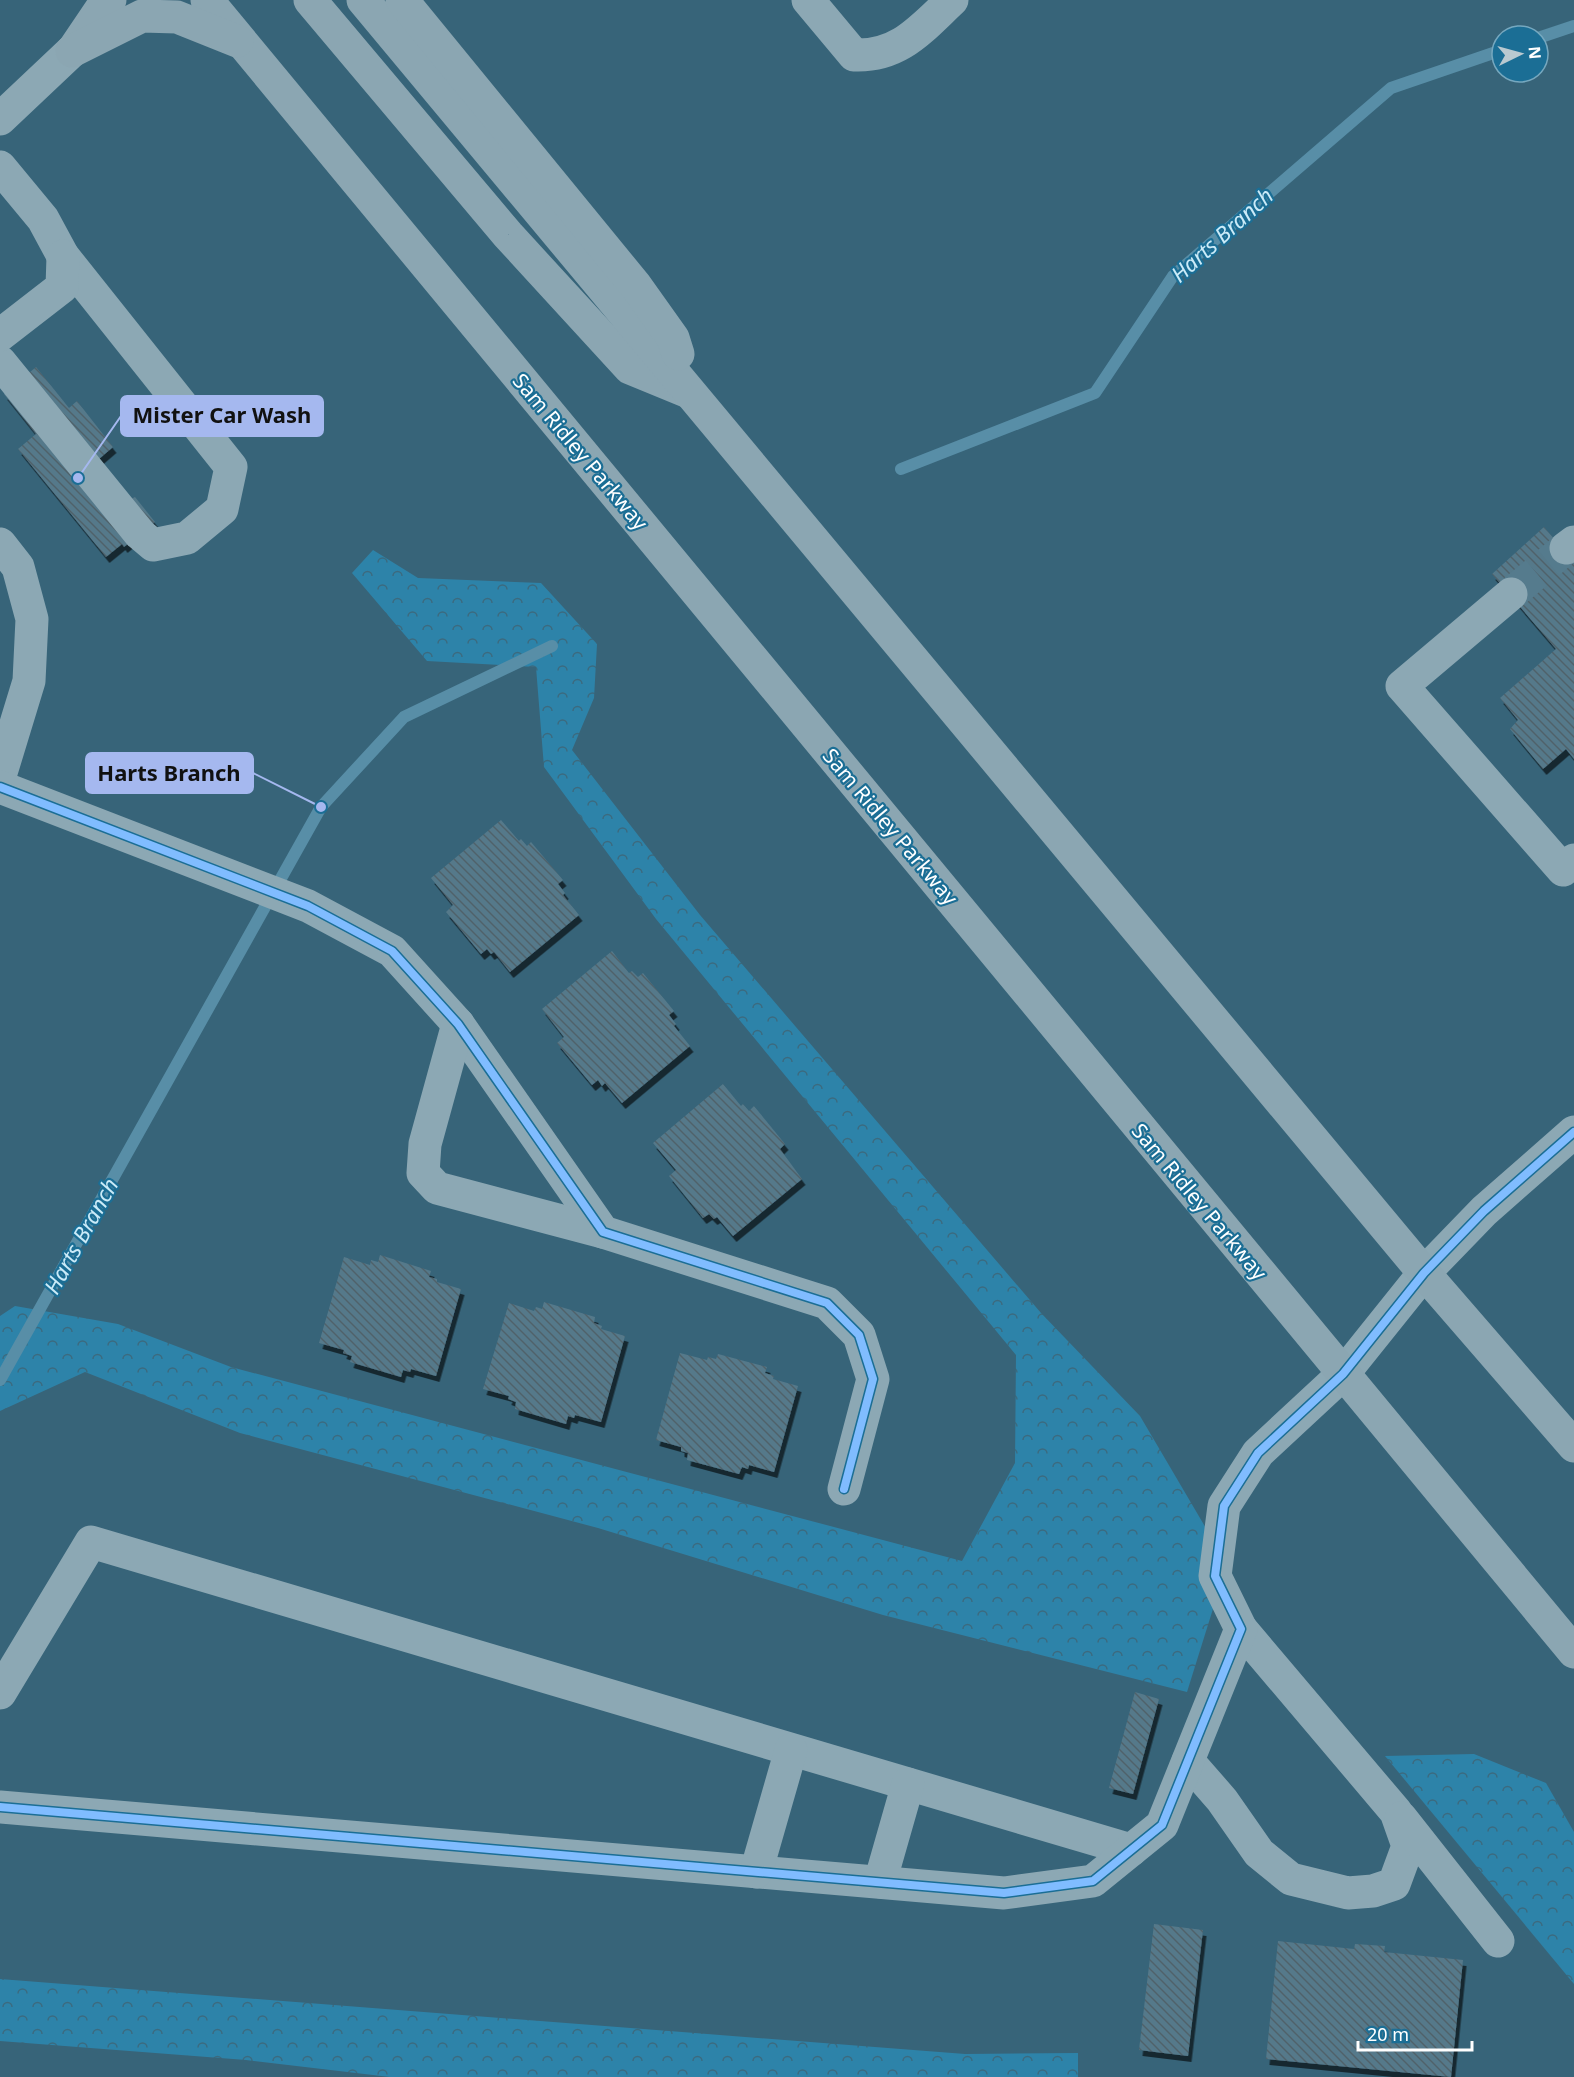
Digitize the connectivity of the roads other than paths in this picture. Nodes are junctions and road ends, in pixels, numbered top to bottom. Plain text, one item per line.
1 (110, 0) edge
2 (207, 0) edge
3 (310, 0) edge
4 (363, 0) edge
5 (402, 0) edge
6 (808, 0) edge
7 (952, 0) edge
8 (242, 43) junction
9 (72, 51) junction
10 (0, 119) edge
11 (0, 167) edge
12 (63, 256) junction
13 (0, 335) edge
14 (0, 362) edge
15 (691, 392) junction
16 (0, 544) edge
17 (1511, 594) tunnel mouth
18 (0, 776) edge
19 (0, 787) edge
20 (1574, 860) edge
21 (458, 1024) junction
22 (1574, 1132) edge
23 (603, 1232) junction
24 (1424, 1273) junction
25 (1343, 1374) junction
26 (1574, 1446) edge
27 (844, 1489) dead end
28 (1241, 1629) junction
29 (1574, 1652) edge
30 (0, 1693) edge
31 (791, 1750) junction
32 (1188, 1761) junction
33 (908, 1784) junction
34 (0, 1808) edge
35 (1396, 1812) junction
36 (1131, 1850) junction
37 (756, 1872) junction
38 (880, 1882) junction
39 (1498, 1941) dead end

1 - 9 main road
2 - 8 main road, Sam Ridley Parkway
3 - 15 main road
4 - 15 main road
5 - 15 main road
6 - 7 street
8 - 9 main road
8 - 25 main road, Sam Ridley Parkway
9 - 10 street
11 - 12 street
12 - 13 street
12 - 14 street
15 - 24 main road
16 - 18 street
17 - 20 street
19 - 21 street
21 - 23 street
21 - 23 street
22 - 24 street
23 - 27 street
24 - 25 street
24 - 26 main road
25 - 28 street
25 - 29 main road, Sam Ridley Parkway
28 - 32 street
28 - 35 street
30 - 31 street
31 - 33 street
31 - 37 street
32 - 35 street
32 - 36 street
33 - 36 street
33 - 38 street
34 - 37 street
35 - 39 street
36 - 38 street
37 - 38 street

